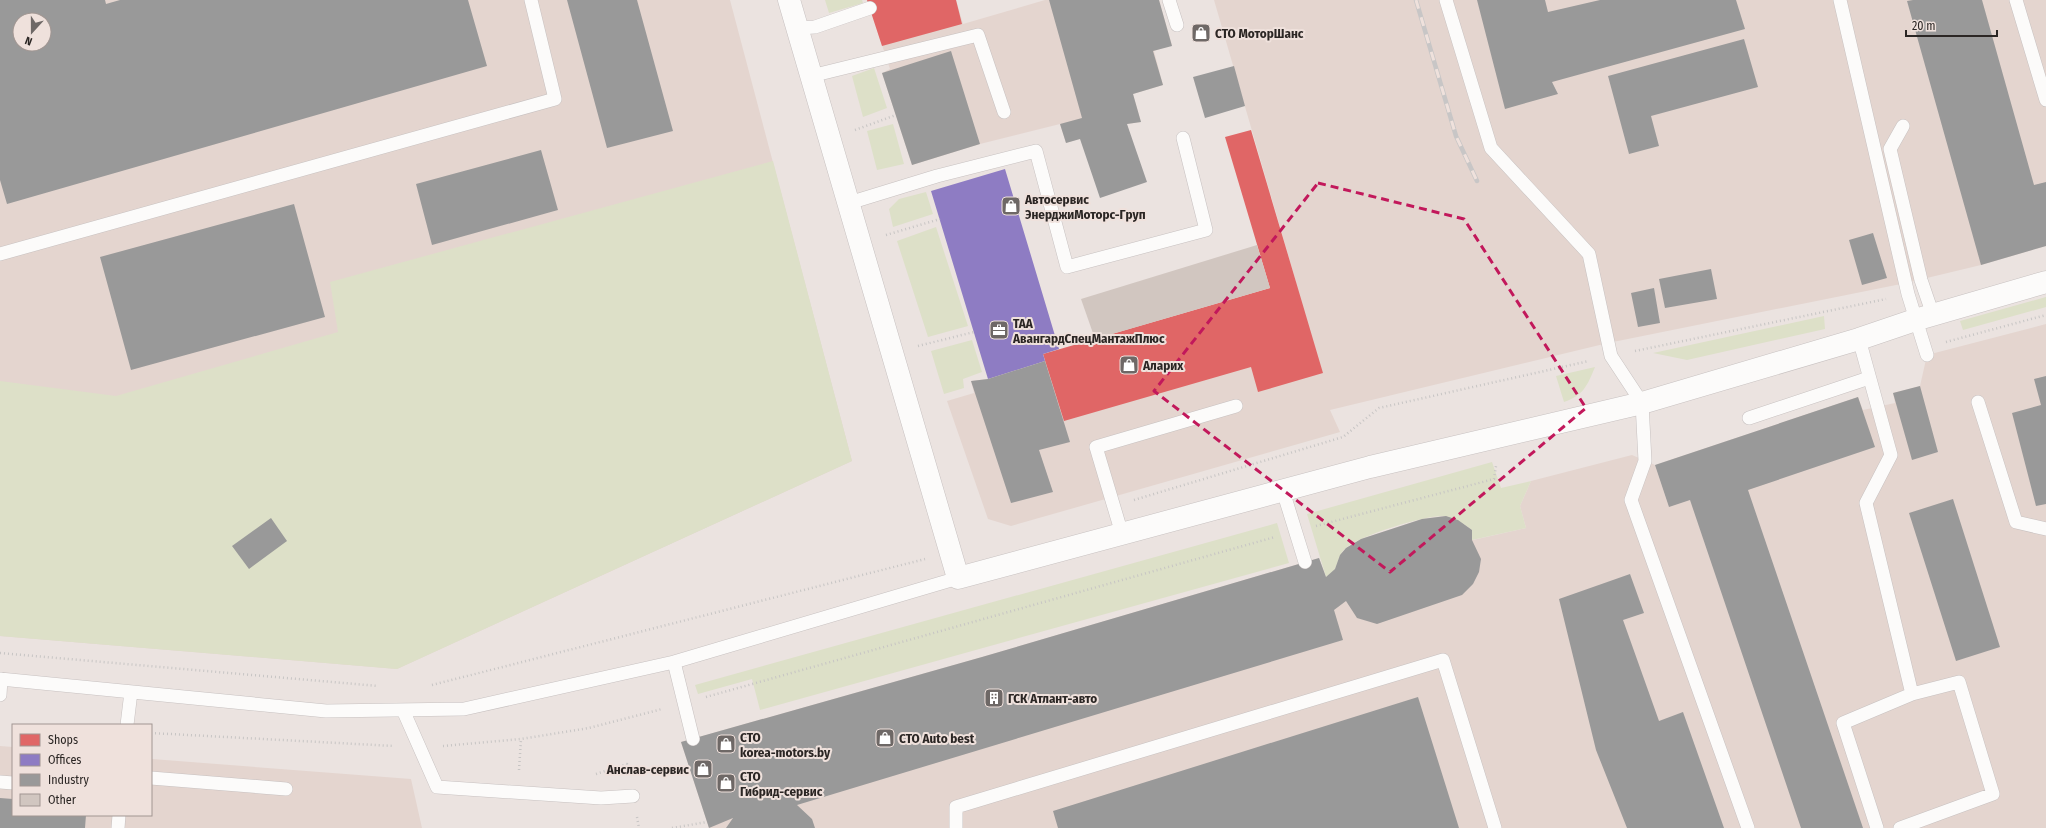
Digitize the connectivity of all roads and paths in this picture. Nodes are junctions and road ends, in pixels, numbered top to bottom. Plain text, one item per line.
1 (531, 0) edge
2 (788, 0) edge
3 (1169, 0) edge
4 (1446, 0) edge
5 (1840, 0) edge
6 (2016, 0) edge
7 (870, 8) dead end
8 (1177, 25) dead end
9 (797, 28) junction
10 (811, 76) junction
11 (2046, 100) edge
12 (1004, 112) dead end
13 (896, 115) dead end
14 (1903, 126) dead end
15 (848, 133) dead end
16 (1183, 138) dead end
17 (849, 203) junction
18 (940, 219) dead end
19 (880, 237) dead end
20 (0, 254) edge
21 (2046, 282) edge
22 (1908, 294) junction
23 (1924, 318) junction
24 (974, 332) dead end
25 (1859, 339) junction
26 (915, 347) dead end
27 (1927, 355) dead end
28 (1611, 356) junction
29 (1869, 378) junction
30 (1978, 402) dead end
31 (1642, 403) junction
32 (1236, 406) dead end
33 (1749, 418) dead end
34 (1494, 479) dead end
35 (1283, 491) junction
36 (1113, 506) junction
37 (2046, 529) edge
38 (1296, 532) junction
39 (1122, 534) junction
40 (950, 552) junction
41 (1305, 562) dead end
42 (958, 578) junction
43 (0, 653) edge
44 (674, 662) junction
45 (1, 679) edge
46 (386, 686) dead end
47 (425, 687) dead end
48 (131, 692) junction
49 (1912, 694) junction
50 (0, 695) edge
51 (684, 704) junction
52 (403, 710) junction
53 (127, 724) edge
54 (152, 733) edge
55 (692, 739) dead end
56 (420, 748) junction
57 (152, 778) edge
58 (0, 782) edge
59 (12, 783) edge
60 (286, 789) dead end
61 (633, 796) dead end
62 (119, 816) edge
63 (707, 822) dead end
64 (118, 828) edge
65 (672, 828) edge
66 (956, 828) edge
67 (1495, 828) edge
68 (1748, 828) edge
69 (1877, 828) edge
70 (1900, 828) edge

1 - 20 lane
2 - 9 street
3 - 8 lane
4 - 28 lane
5 - 22 lane
6 - 11 lane
7 - 9 lane
9 - 10 street
10 - 12 lane
10 - 17 street
13 - 15 path
14 - 23 lane
16 - 17 lane
17 - 40 street
18 - 19 path
21 - 23 street
22 - 23 lane
22 - 28 path
23 - 25 street
23 - 27 lane
24 - 26 path
25 - 29 lane
25 - 31 street
28 - 31 lane
28 - 36 path
29 - 33 lane
29 - 49 lane
30 - 37 lane
31 - 35 street
31 - 68 lane
32 - 36 lane
34 - 38 path
35 - 38 lane
35 - 39 street
36 - 39 lane
38 - 41 lane
38 - 51 path
39 - 42 street
40 - 42 street
40 - 47 path
42 - 44 lane
43 - 46 path
44 - 51 lane
44 - 52 lane
45 - 48 lane
45 - 50 lane
48 - 52 lane
48 - 53 lane
49 - 69 lane
49 - 70 lane
51 - 55 lane
51 - 56 path
52 - 56 lane
54 - 56 path
56 - 61 lane
57 - 60 lane
58 - 59 lane
62 - 64 lane
63 - 65 path
66 - 67 lane

